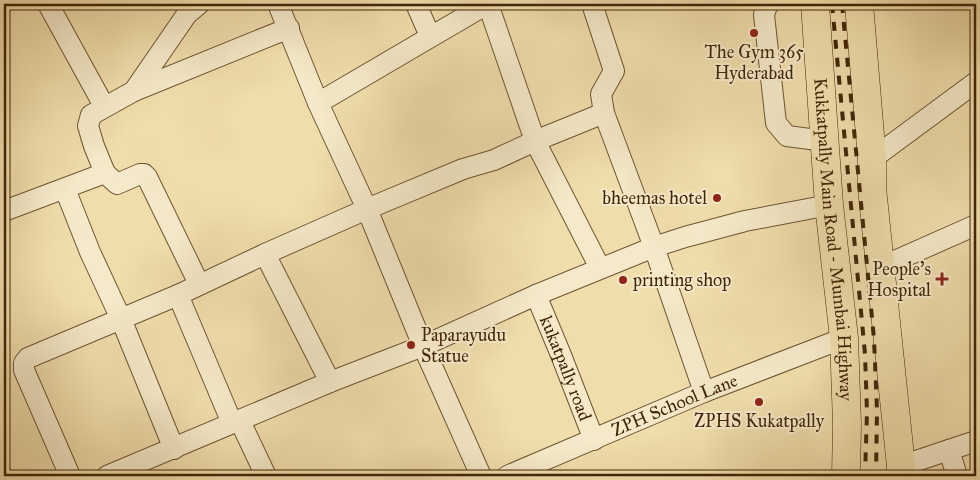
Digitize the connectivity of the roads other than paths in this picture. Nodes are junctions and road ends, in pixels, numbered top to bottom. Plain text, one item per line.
1 (48, 4) edge
2 (198, 4) edge
3 (278, 4) edge
4 (416, 4) edge
5 (487, 4) edge
6 (592, 4) edge
7 (769, 4) edge
8 (814, 4) edge
9 (859, 4) edge
10 (289, 28) junction
11 (430, 36) junction
12 (976, 82) edge
13 (134, 91) junction
14 (318, 103) junction
15 (104, 106) junction
16 (604, 113) junction
17 (535, 141) junction
18 (825, 141) junction
19 (872, 159) junction
20 (105, 173) junction
21 (65, 189) junction
22 (829, 205) junction
23 (367, 209) junction
24 (4, 211) edge
25 (976, 225) edge
26 (654, 247) junction
27 (265, 254) junction
28 (600, 268) junction
29 (879, 268) junction
30 (199, 284) junction
31 (178, 295) junction
32 (536, 295) junction
33 (121, 319) junction
34 (844, 338) junction
35 (423, 346) junction
36 (330, 382) junction
37 (704, 392) junction
38 (236, 422) junction
39 (594, 440) junction
40 (976, 441) edge
41 (174, 449) junction
42 (949, 450) junction
43 (144, 468) edge
44 (901, 471) edge
45 (70, 476) edge
46 (107, 476) edge
47 (266, 476) edge
48 (481, 476) edge
49 (507, 476) edge
50 (846, 476) edge
51 (957, 476) edge

1 - 15 street
2 - 13 street
3 - 10 street
4 - 11 street
5 - 11 street
5 - 17 street
6 - 16 street
7 - 18 street
8 - 18 highway, Kukkatpally Main Road - Mumbai Highway
9 - 19 highway
10 - 13 street
10 - 14 street
11 - 14 street
12 - 19 street
13 - 15 street
14 - 23 street
15 - 20 street
16 - 17 street
16 - 26 street
17 - 23 street
17 - 28 street
18 - 22 highway, Kukkatpally Main Road - Mumbai Highway
19 - 29 highway
20 - 21 street
20 - 30 street
21 - 24 street
21 - 33 street
22 - 26 street
22 - 34 highway, Kukkatpally Main Road - Mumbai Highway
23 - 27 street
23 - 35 street
25 - 29 street
26 - 28 street
26 - 37 street
27 - 30 street
27 - 36 street
28 - 32 street
29 - 44 highway
30 - 31 street
31 - 33 street
31 - 38 street
32 - 35 street
32 - 39 street, kukatpally road
33 - 41 street
33 - 45 street
34 - 37 street, ZPH School Lane
34 - 50 highway, Kukkatpally Main Road - Mumbai Highway
35 - 36 street
35 - 48 street
36 - 38 street
37 - 39 street, ZPH School Lane
38 - 41 street
38 - 47 street
39 - 49 street, ZPH School Lane
40 - 42 street
41 - 43 street
42 - 44 street
42 - 51 street
43 - 46 street

